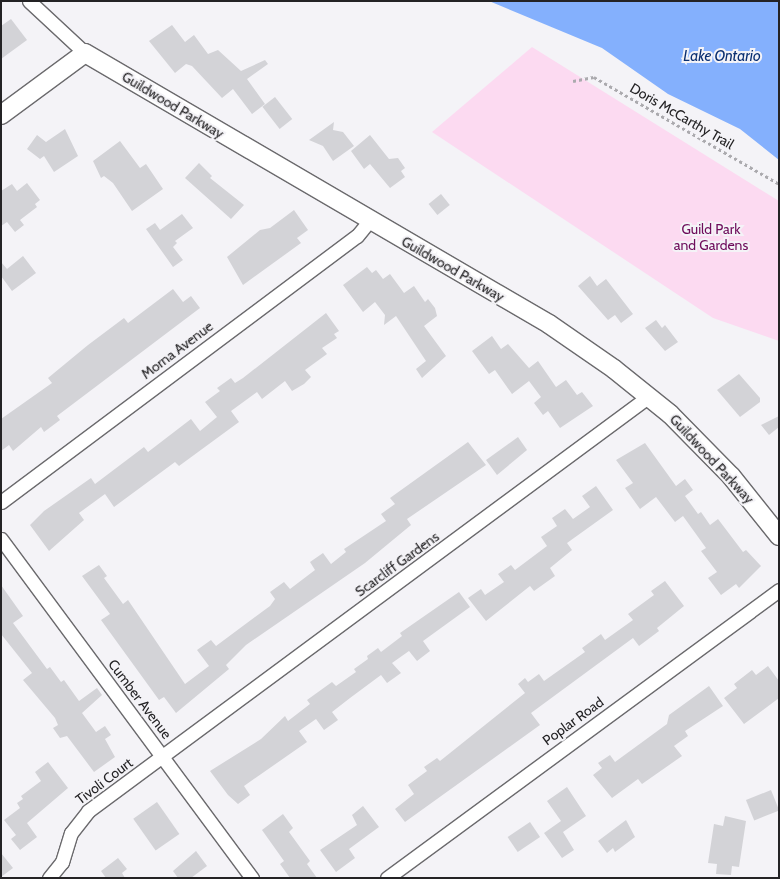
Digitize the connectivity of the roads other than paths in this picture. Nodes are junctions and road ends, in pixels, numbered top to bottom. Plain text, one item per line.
1 (29, 1) edge
2 (85, 53) junction
3 (1, 115) edge
4 (369, 221) junction
5 (649, 396) junction
6 (1, 502) edge
7 (779, 536) edge
8 (1, 539) edge
9 (779, 590) edge
10 (163, 757) junction
11 (49, 878) edge
12 (252, 878) edge
13 (387, 878) edge

1 - 2 street
2 - 3 street
2 - 4 street, Guildwood Parkway
4 - 5 street, Guildwood Parkway
4 - 6 street, Morna Avenue
5 - 7 street, Guildwood Parkway
5 - 10 street, Scarcliff Gardens
8 - 10 street, Cumber Avenue
9 - 13 street, Poplar Road
10 - 11 street, Tivoli Court
10 - 12 street, Cumber Avenue

